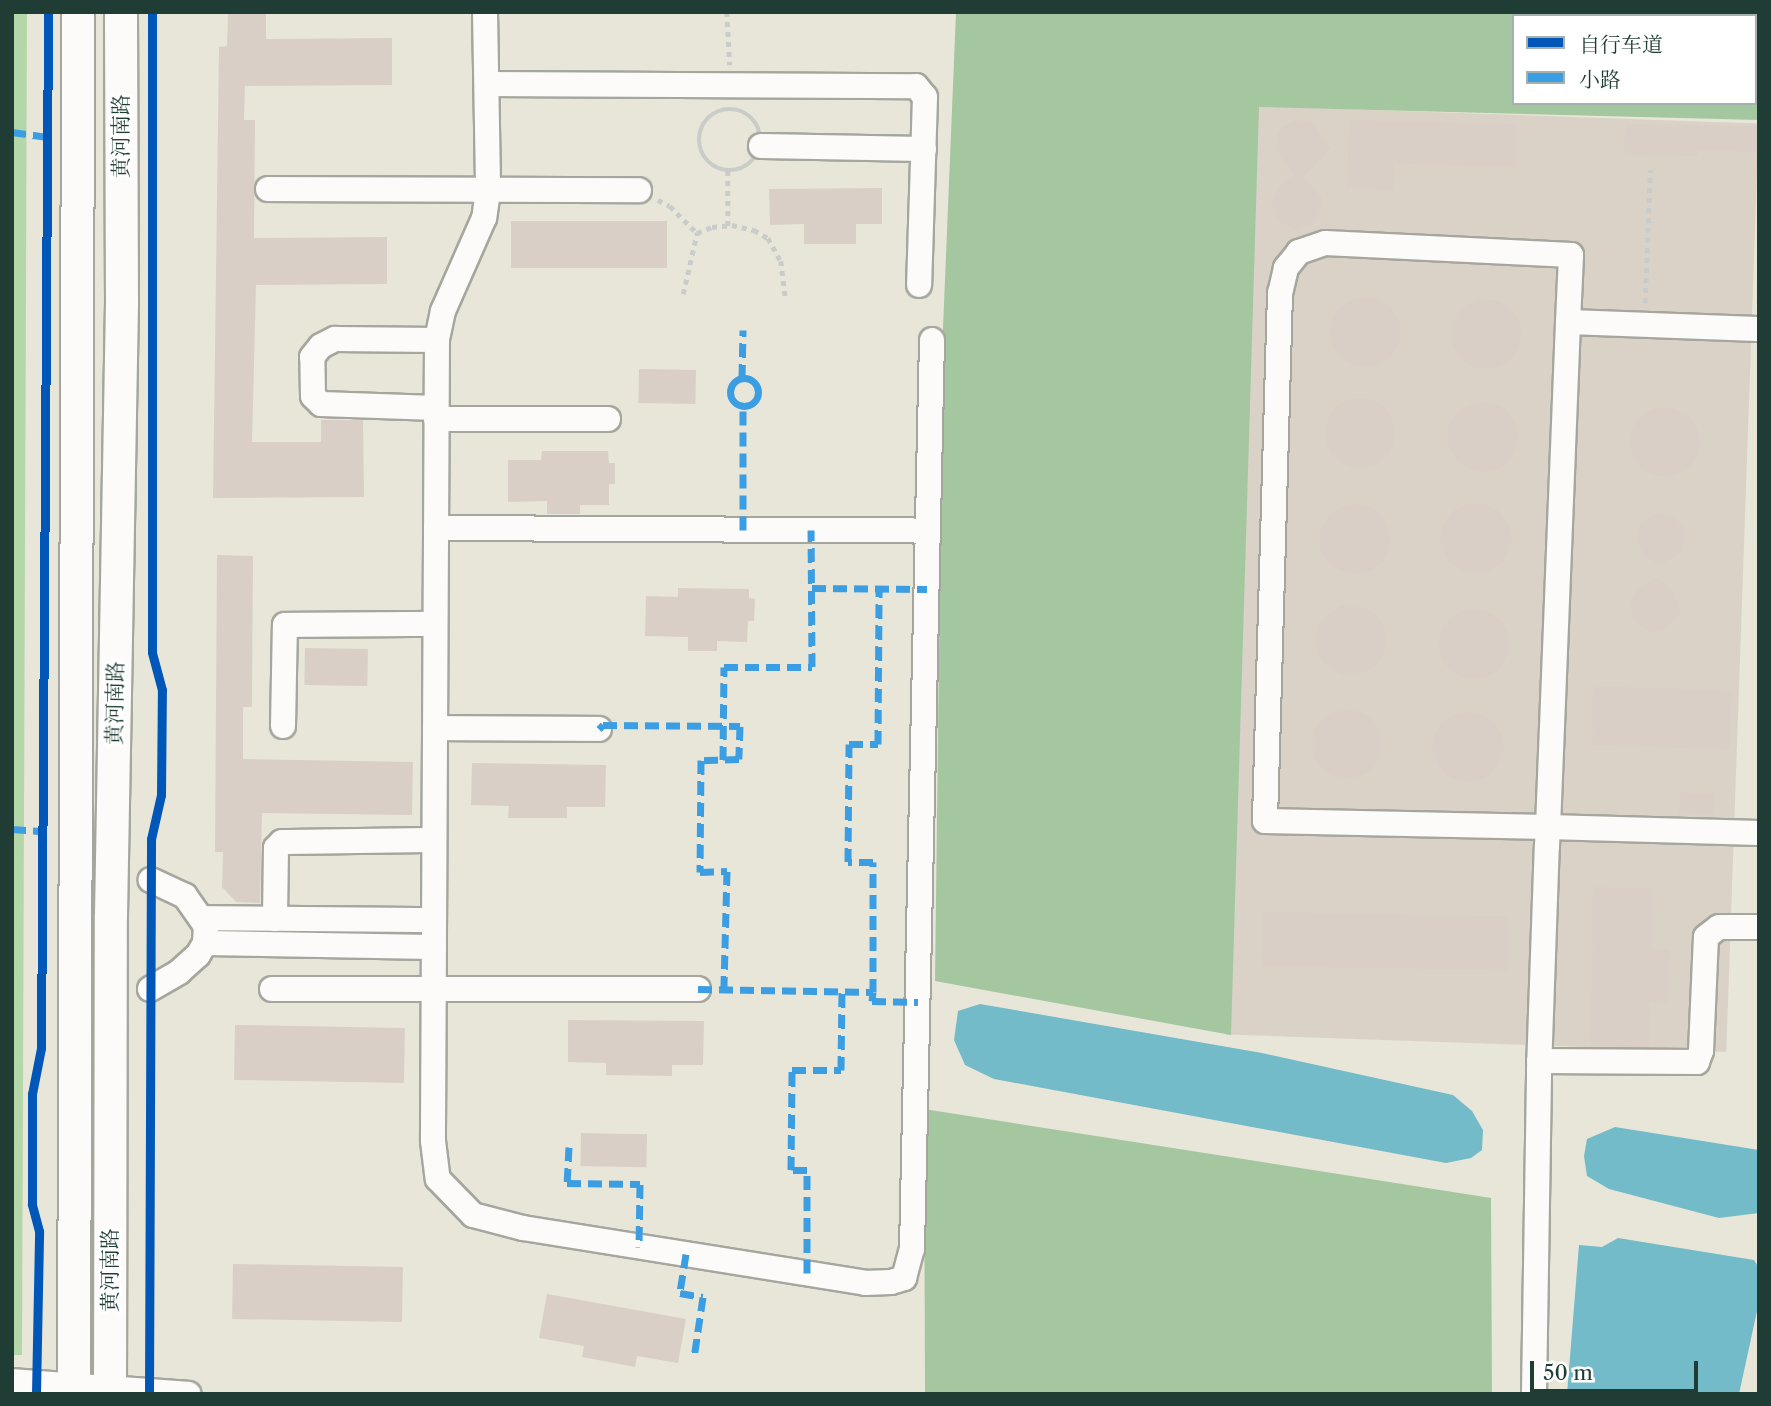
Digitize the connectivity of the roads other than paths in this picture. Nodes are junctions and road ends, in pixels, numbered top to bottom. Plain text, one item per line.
1 (78, 12) edge
2 (121, 12) edge
3 (485, 12) edge
4 (487, 85) junction
5 (761, 146) road end
6 (924, 149) junction
7 (268, 189) dead end
8 (639, 190) road end
9 (488, 191) junction
10 (919, 285) dead end
11 (1568, 322) junction
12 (1759, 329) edge
13 (437, 340) junction
14 (932, 340) dead end
15 (436, 414) junction
16 (608, 419) dead end
17 (436, 528) junction
18 (928, 531) junction
19 (435, 624) junction
20 (284, 726) dead end
21 (435, 728) junction
22 (599, 729) dead end
23 (1548, 827) junction
24 (1759, 833) edge
25 (434, 840) junction
26 (150, 880) dead end
27 (202, 918) junction
28 (275, 919) junction
29 (434, 920) junction
30 (1759, 927) edge
31 (205, 943) junction
32 (434, 947) junction
33 (150, 989) dead end
34 (272, 989) dead end
35 (433, 989) junction
36 (698, 989) dead end
37 (1539, 1061) junction
38 (12, 1381) edge
39 (74, 1389) edge
40 (110, 1390) edge
41 (189, 1394) edge
42 (1534, 1394) edge

1 - 39 main road, 黄河南路
2 - 40 main road, 黄河南路
3 - 4 street
4 - 6 street
4 - 9 street
5 - 6 street
6 - 10 street
7 - 9 street
8 - 9 street
9 - 13 street
11 - 12 street
11 - 23 street
11 - 23 street
13 - 15 street
13 - 15 street
14 - 18 street
15 - 16 street
15 - 17 street
17 - 18 street
17 - 19 street
18 - 35 street
19 - 20 street
19 - 21 street
21 - 22 street
21 - 25 street
23 - 24 street
23 - 37 street
25 - 28 street
25 - 29 street
26 - 27 street
27 - 28 street
27 - 31 street
28 - 29 street
29 - 32 street
30 - 37 street
31 - 32 street
31 - 33 street
32 - 35 street
34 - 35 street
35 - 36 street
37 - 42 street
38 - 39 street
39 - 40 street
40 - 41 street

